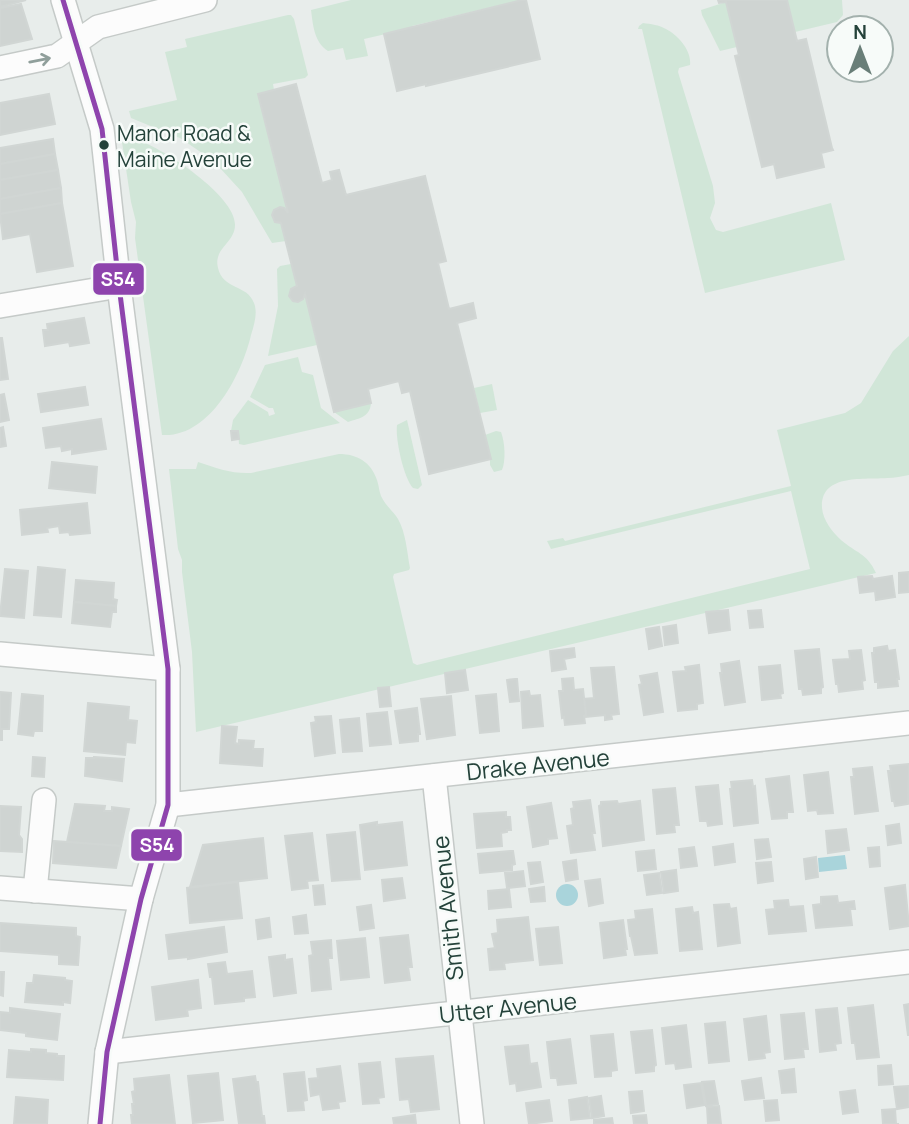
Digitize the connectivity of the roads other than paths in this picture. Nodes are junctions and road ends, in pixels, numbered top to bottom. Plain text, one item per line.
1 (64, 0) edge
2 (205, 0) edge
3 (76, 44) junction
4 (0, 68) edge
5 (119, 286) junction
6 (0, 306) edge
7 (0, 654) edge
8 (168, 669) junction
9 (909, 723) edge
10 (434, 776) junction
11 (44, 800) dead end
12 (168, 806) junction
13 (0, 888) edge
14 (35, 891) junction
15 (141, 899) junction
16 (909, 962) edge
17 (460, 1013) junction
18 (107, 1052) junction
19 (100, 1124) edge
20 (471, 1124) edge

1 - 3 street
2 - 3 street
4 -> 3 street
3 - 5 street
5 - 6 street
5 - 8 street
7 - 8 street
8 - 12 street
9 - 10 street, Drake Avenue
10 - 12 street, Drake Avenue
10 - 17 street, Smith Avenue
11 - 14 street
12 - 15 street
13 - 14 street
14 - 15 street
15 - 18 street
16 - 17 street, Utter Avenue
17 - 18 street, Utter Avenue
17 - 20 street, Smith Avenue
18 - 19 street

